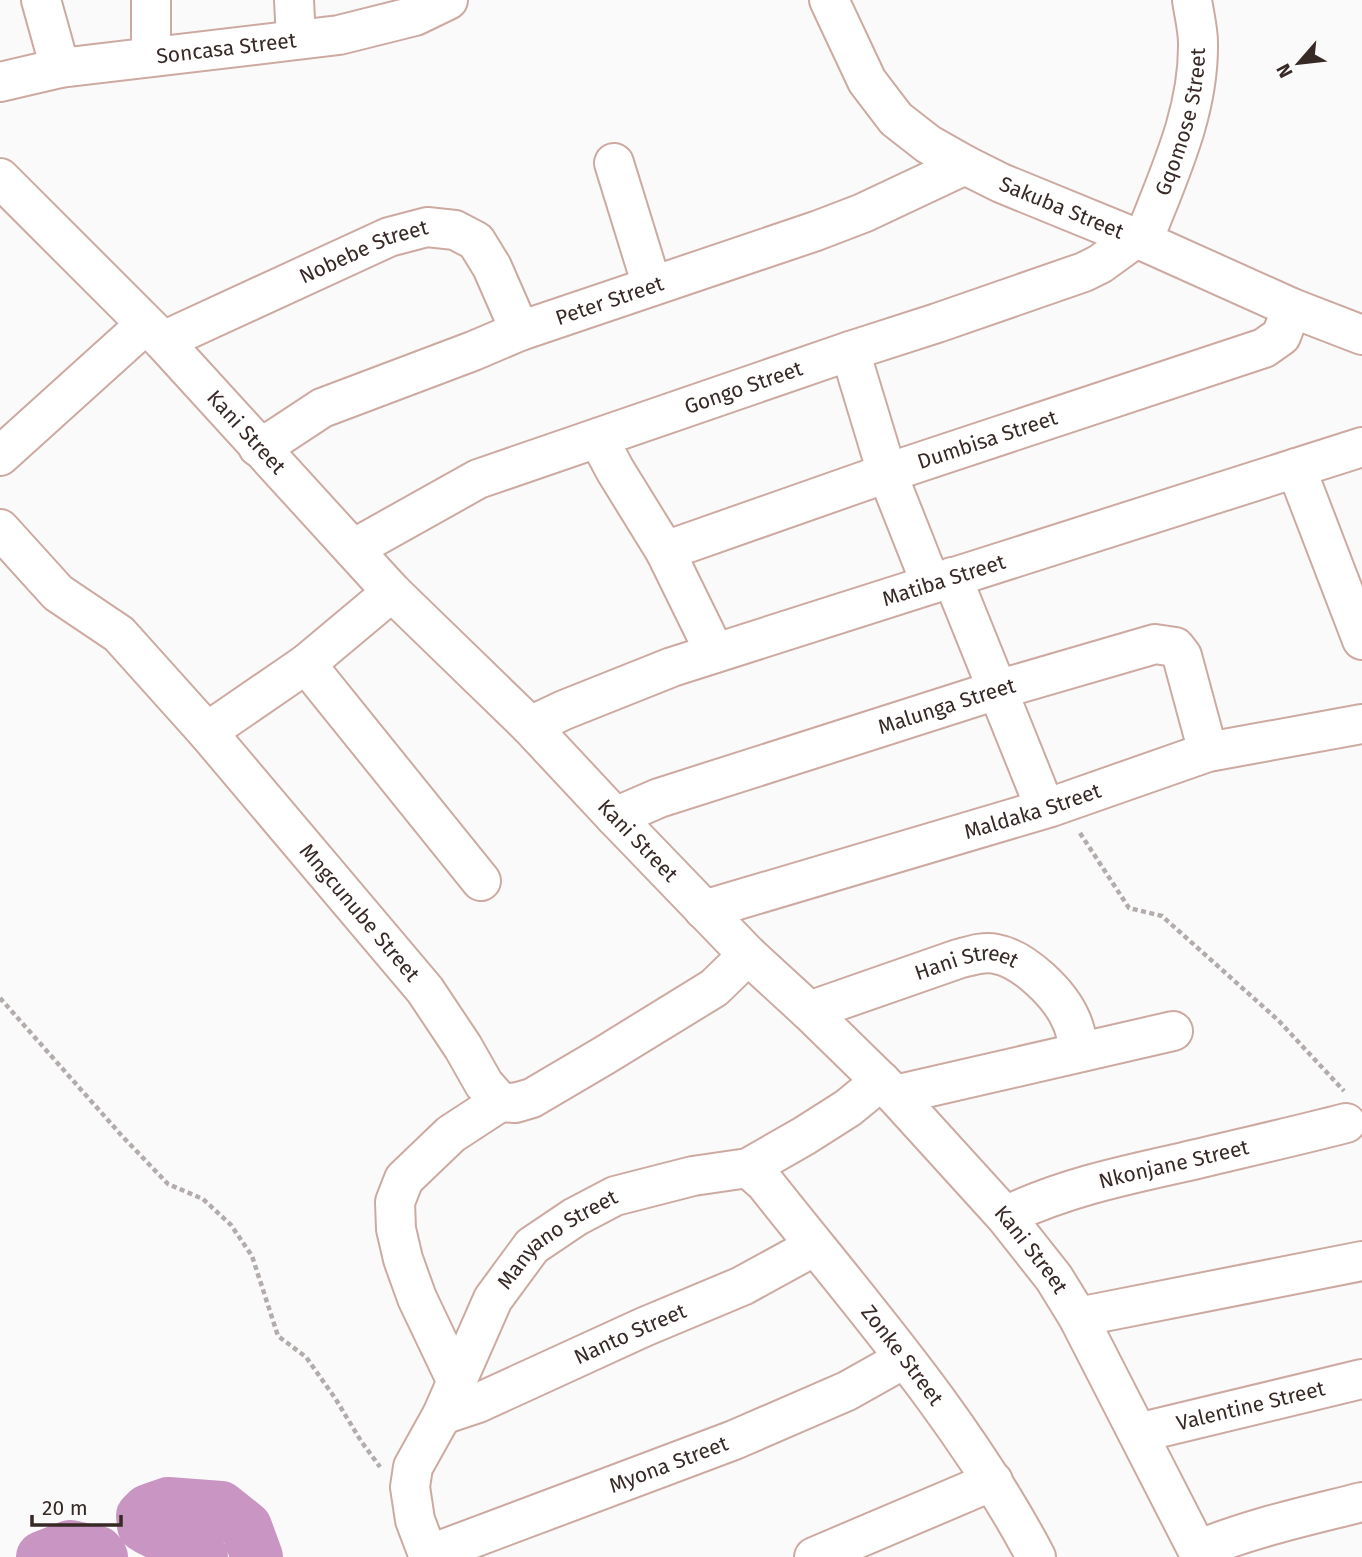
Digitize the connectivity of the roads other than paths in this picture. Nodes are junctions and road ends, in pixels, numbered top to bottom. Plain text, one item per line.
1 (41, 0) edge
2 (152, 0) edge
3 (294, 0) edge
4 (829, 0) edge
5 (1192, 0) edge
6 (433, 4) edge
7 (296, 39) junction
8 (151, 57) junction
9 (60, 68) junction
10 (0, 82) edge
11 (614, 163) dead end
12 (965, 165) junction
13 (0, 178) edge
14 (1139, 239) junction
15 (652, 286) junction
16 (1292, 307) junction
17 (520, 331) junction
18 (154, 333) junction
19 (1362, 335) edge
20 (850, 351) junction
21 (598, 438) junction
22 (258, 447) junction
23 (1362, 447) edge
24 (0, 456) edge
25 (1296, 468) junction
26 (887, 473) junction
27 (0, 528) edge
28 (354, 549) junction
29 (665, 551) junction
30 (941, 581) junction
31 (392, 592) junction
32 (1354, 597) edge
33 (1362, 640) edge
34 (715, 653) junction
35 (306, 664) junction
36 (997, 690) junction
37 (1362, 724) edge
38 (530, 726) junction
39 (207, 732) junction
40 (1208, 752) junction
41 (1053, 806) junction
42 (615, 817) junction
43 (481, 881) dead end
44 (704, 910) junction
45 (748, 955) junction
46 (809, 1011) junction
47 (1173, 1031) dead end
48 (1080, 1052) junction
49 (888, 1088) junction
50 (500, 1102) junction
51 (1349, 1111) road end
52 (748, 1168) junction
53 (1005, 1216) junction
54 (815, 1246) junction
55 (1362, 1261) edge
56 (1078, 1317) junction
57 (904, 1359) junction
58 (1362, 1379) edge
59 (456, 1380) junction
60 (442, 1415) junction
61 (1138, 1433) junction
62 (993, 1481) junction
63 (1362, 1502) edge
64 (1200, 1553) edge
65 (429, 1556) edge
66 (814, 1557) edge
67 (1036, 1557) edge

1 - 9 street
2 - 8 street
3 - 7 street
4 - 12 street, Sakuba Street
5 - 14 street, Gqomose Street
6 - 7 street, Soncasa Street
7 - 8 street, Soncasa Street
8 - 9 street, Soncasa Street
9 - 10 street, Soncasa Street
11 - 15 street
12 - 14 street, Sakuba Street
12 - 15 street, Peter Street
13 - 18 street, Kani Street
14 - 16 street, Sakuba Street
14 - 20 street, Gongo Street
15 - 17 street, Peter Street
16 - 19 street, Sakuba Street
16 - 26 street, Dumbisa Street
17 - 18 street, Nobebe Street
17 - 22 street, Peter Street
18 - 22 street, Kani Street
18 - 24 street, Nobebe Street
20 - 21 street, Gongo Street
20 - 26 street
21 - 28 street, Gongo Street
21 - 29 street
22 - 28 street, Kani Street
23 - 25 street, Matiba Street
25 - 30 street, Matiba Street
25 - 32 street
26 - 29 street, Dumbisa Street
26 - 30 street
27 - 39 street, Mngcunube Street
28 - 31 street, Kani Street
29 - 34 street
30 - 34 street, Matiba Street
30 - 36 street
31 - 35 street
31 - 38 street, Kani Street
32 - 33 street
34 - 38 street, Matiba Street
35 - 39 street
35 - 43 street
36 - 40 street, Malunga Street
36 - 41 street
36 - 42 street, Malunga Street
37 - 40 street, Maldaka Street
38 - 42 street, Kani Street
39 - 50 street, Mngcunube Street
40 - 41 street, Maldaka Street
41 - 44 street, Maldaka Street
42 - 44 street, Kani Street
44 - 45 street, Kani Street
45 - 46 street, Kani Street
45 - 50 street
46 - 48 street, Hani Street
46 - 49 street, Kani Street
47 - 48 street
48 - 49 street
49 - 52 street, Manyano Street
49 - 53 street, Kani Street
50 - 59 street
51 - 53 street, Nkonjane Street
52 - 54 street, Zonke Street
52 - 59 street, Manyano Street
53 - 56 street, Kani Street
54 - 57 street, Zonke Street
54 - 60 street, Nanto Street
55 - 56 street
56 - 61 street, Kani Street
57 - 62 street, Zonke Street
57 - 65 street, Myona Street
58 - 61 street, Valentine Street
59 - 60 street, Manyano Street
60 - 65 street, Manyano Street
61 - 64 street, Kani Street
62 - 66 street
62 - 67 street, Zonke Street
63 - 64 street

